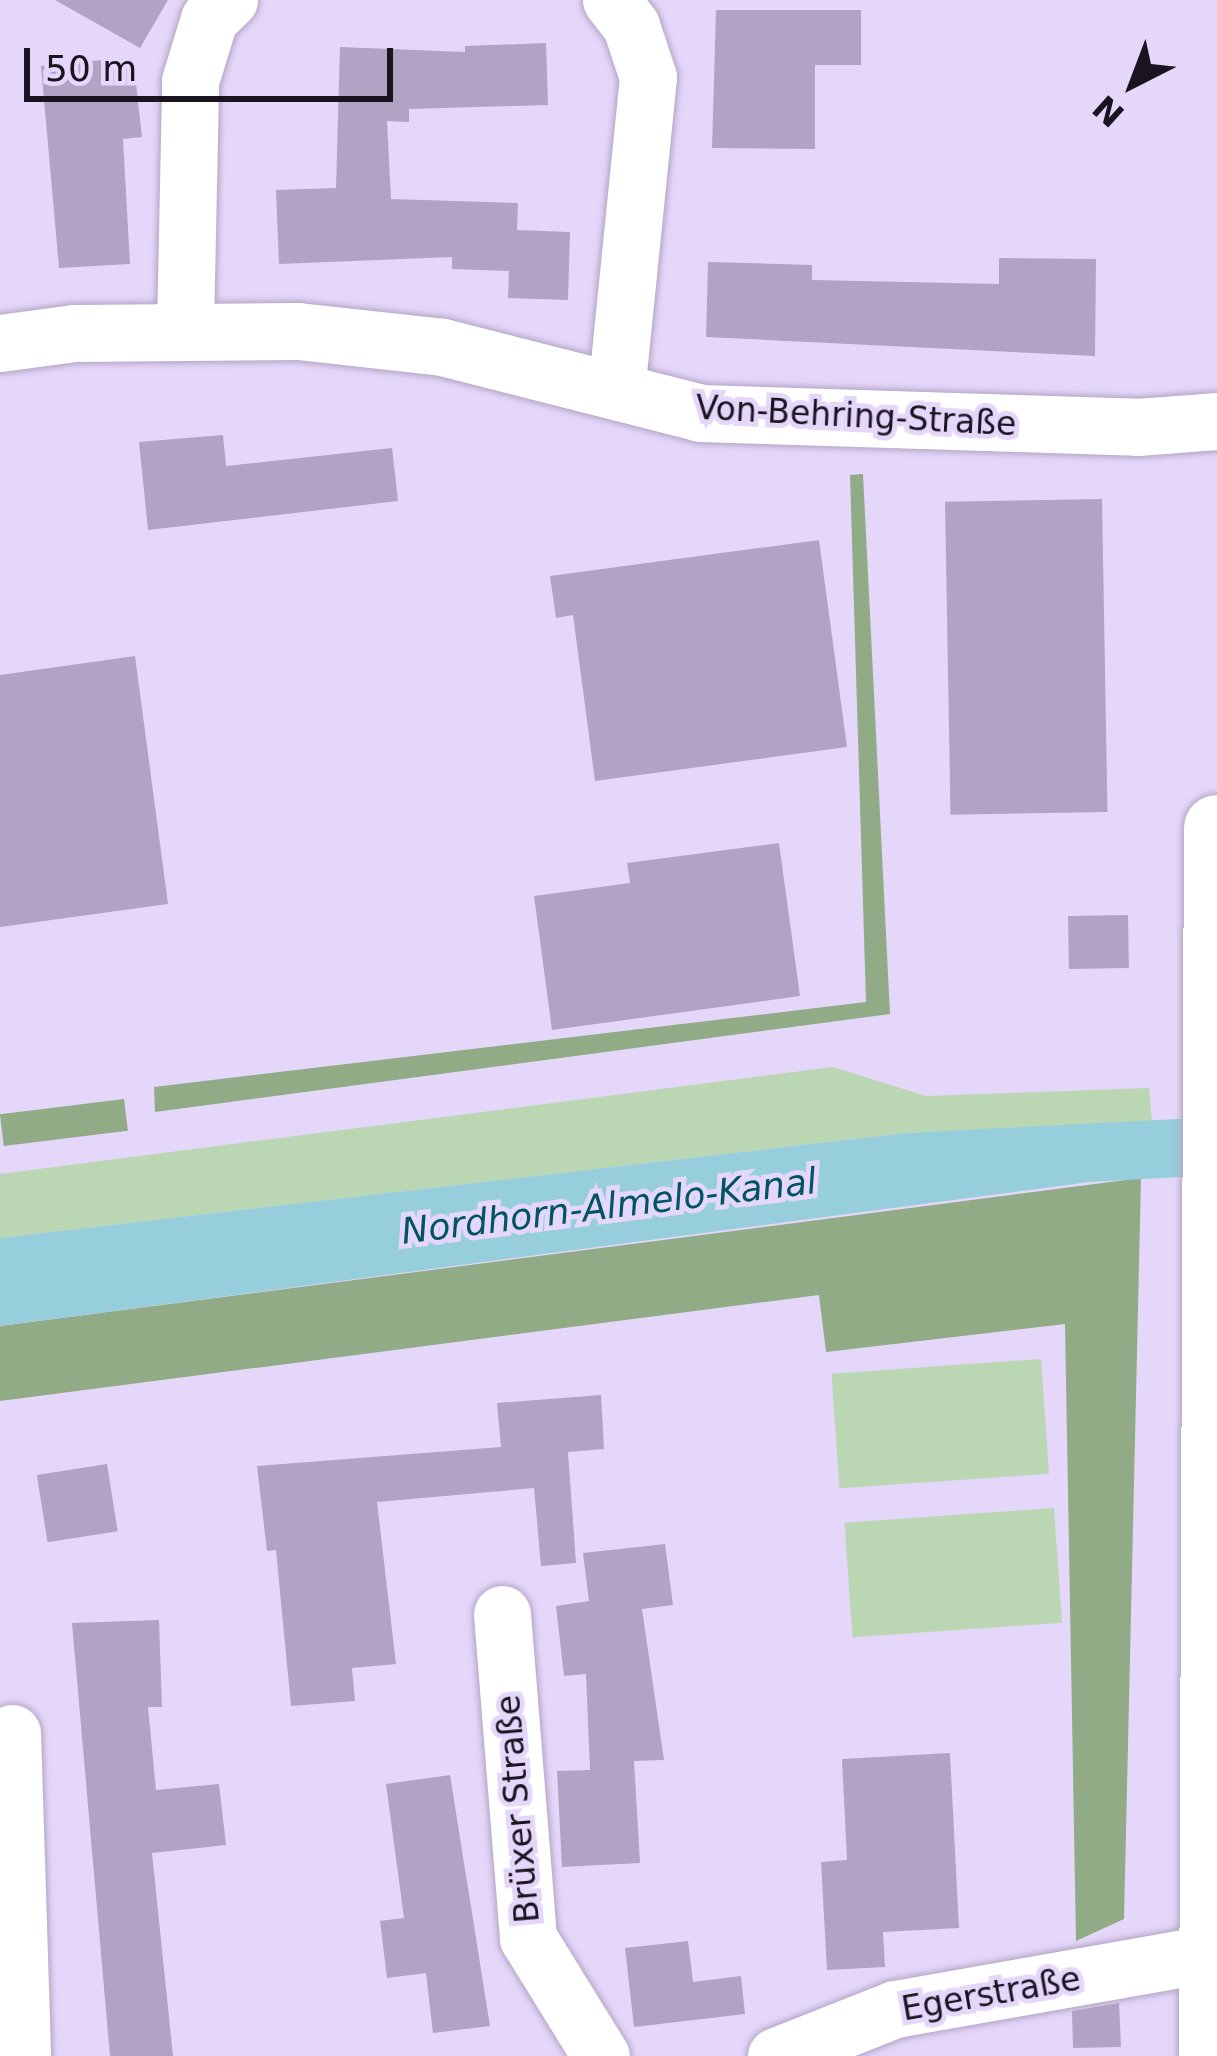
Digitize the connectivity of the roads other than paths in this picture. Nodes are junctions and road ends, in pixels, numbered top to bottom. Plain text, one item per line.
1 (229, 0) edge
2 (610, 0) edge
3 (185, 329) junction
4 (0, 343) edge
5 (616, 391) junction
6 (1217, 421) edge
7 (1217, 828) edge
8 (1215, 922) edge
9 (502, 1614) dead end
10 (12, 1733) dead end
11 (1212, 1954) junction
12 (896, 2032) edge
13 (22, 2056) edge
14 (601, 2056) edge
15 (776, 2056) edge
16 (1212, 2056) edge

1 - 3 street
2 - 5 street
3 - 4 street, Von-Behring-Straße
3 - 5 street, Von-Behring-Straße
5 - 6 street, Von-Behring-Straße
7 - 8 street
8 - 11 street
9 - 14 street, Brüxer Straße
10 - 13 street
11 - 12 street, Egerstraße
11 - 16 street
12 - 15 street, Egerstraße

